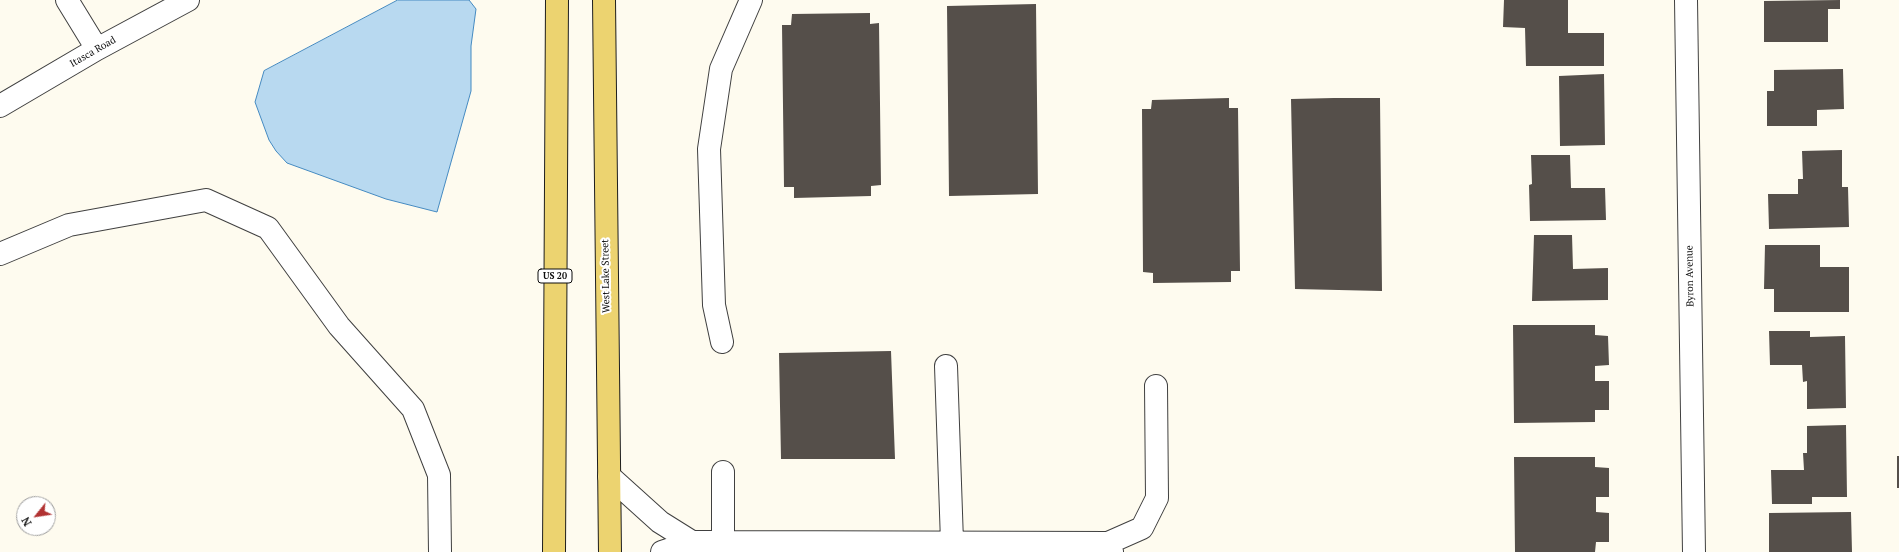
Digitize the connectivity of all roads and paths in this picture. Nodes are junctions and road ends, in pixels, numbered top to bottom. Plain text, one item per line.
1 (67, 0) edge
2 (188, 0) edge
3 (557, 0) edge
4 (604, 0) edge
5 (751, 0) edge
6 (1686, 0) edge
7 (159, 7) edge
8 (97, 49) junction
9 (0, 106) edge
10 (0, 254) edge
11 (722, 342) dead end
12 (946, 366) dead end
13 (1156, 386) dead end
14 (723, 472) dead end
15 (610, 476) junction
16 (692, 542) junction
17 (952, 542) junction
18 (723, 547) edge
19 (804, 547) edge
20 (991, 547) edge
21 (1110, 547) edge
22 (440, 552) edge
23 (554, 552) edge
24 (610, 552) edge
25 (662, 552) edge
26 (1694, 552) edge

1 - 8 street
2 - 7 street, Itasca Road
3 - 23 main road, US 20
4 - 15 main road, West Lake Street
5 - 11 street
6 - 26 street, Byron Avenue
7 - 8 street, Itasca Road
8 - 9 street, Itasca Road
10 - 22 street
12 - 17 street
13 - 21 street
14 - 18 street
15 - 16 street
15 - 24 main road, West Lake Street
16 - 18 street
16 - 25 street
17 - 19 street
17 - 20 street
18 - 19 street
20 - 21 street

